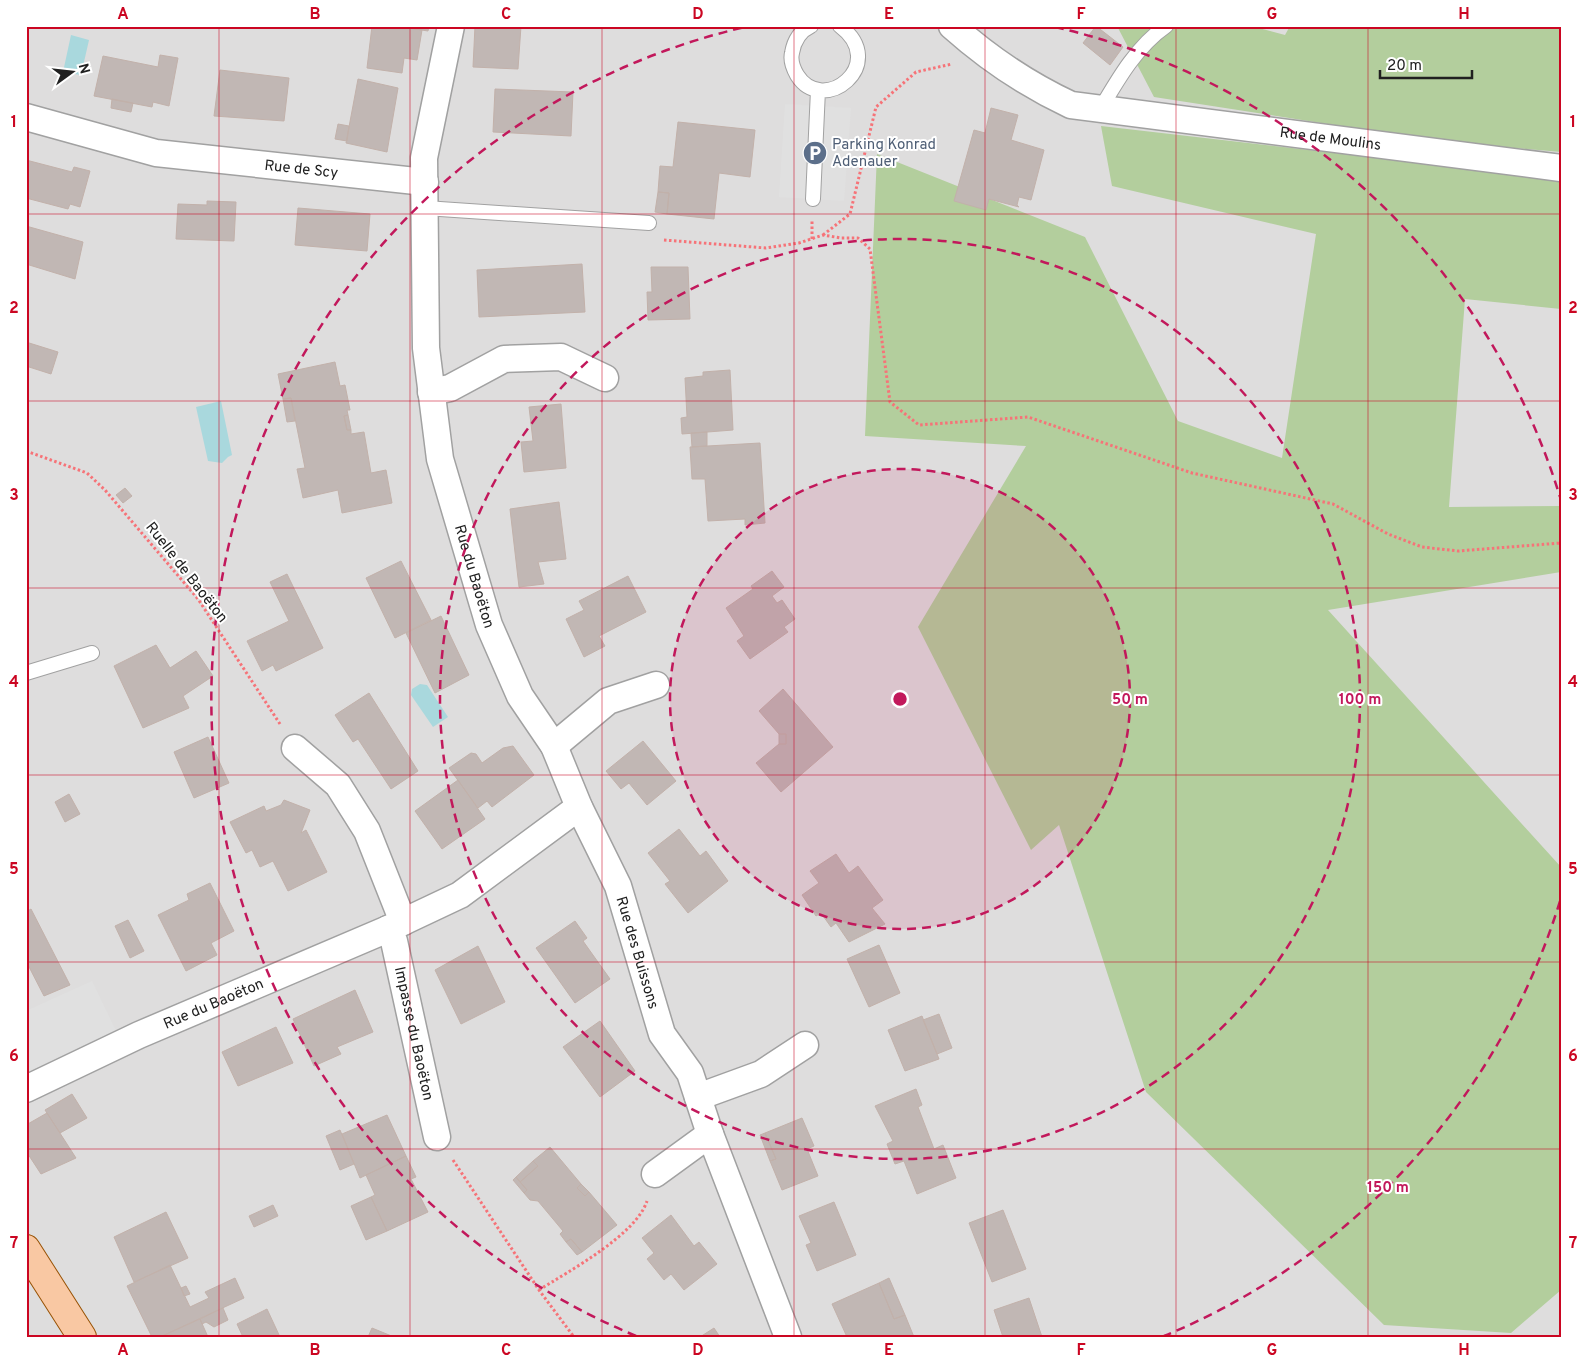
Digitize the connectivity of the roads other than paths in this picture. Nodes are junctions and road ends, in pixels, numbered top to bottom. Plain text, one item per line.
1 (451, 26) edge
2 (811, 26) edge
3 (840, 26) edge
4 (952, 26) edge
5 (1166, 26) edge
6 (818, 90) junction
7 (1101, 108) junction
8 (26, 117) edge
9 (1561, 168) edge
10 (425, 182) junction
11 (813, 199) dead end
12 (425, 208) junction
13 (649, 223) dead end
14 (605, 378) dead end
15 (431, 392) junction
16 (92, 654) dead end
17 (26, 673) edge
18 (656, 685) dead end
19 (554, 746) junction
20 (295, 748) road end
21 (579, 807) junction
22 (396, 926) junction
23 (805, 1045) dead end
24 (26, 1089) edge
25 (698, 1098) junction
26 (710, 1134) junction
27 (437, 1137) road end
28 (655, 1174) road end
29 (26, 1249) edge
30 (82, 1337) edge
31 (788, 1337) edge

1 - 10 street
2 - 6 lane
3 - 6 lane
4 - 7 street, Rue de Moulins
5 - 7 lane
6 - 11 lane
7 - 9 street, Rue de Moulins
8 - 10 street, Rue de Scy
10 - 12 street, Rue du Baoëton
12 - 13 lane
12 - 15 street, Rue du Baoëton
14 - 15 street
15 - 19 street, Rue du Baoëton
16 - 17 lane
18 - 19 street
19 - 21 street, Rue du Baoëton
20 - 22 street
21 - 22 street, Rue du Baoëton
21 - 25 street, Rue des Buissons
22 - 24 street, Rue du Baoëton
22 - 27 street, Impasse du Baoëton
23 - 25 street
25 - 26 street, Rue des Buissons
26 - 28 street
26 - 31 street, Rue des Buissons
29 - 30 main road

